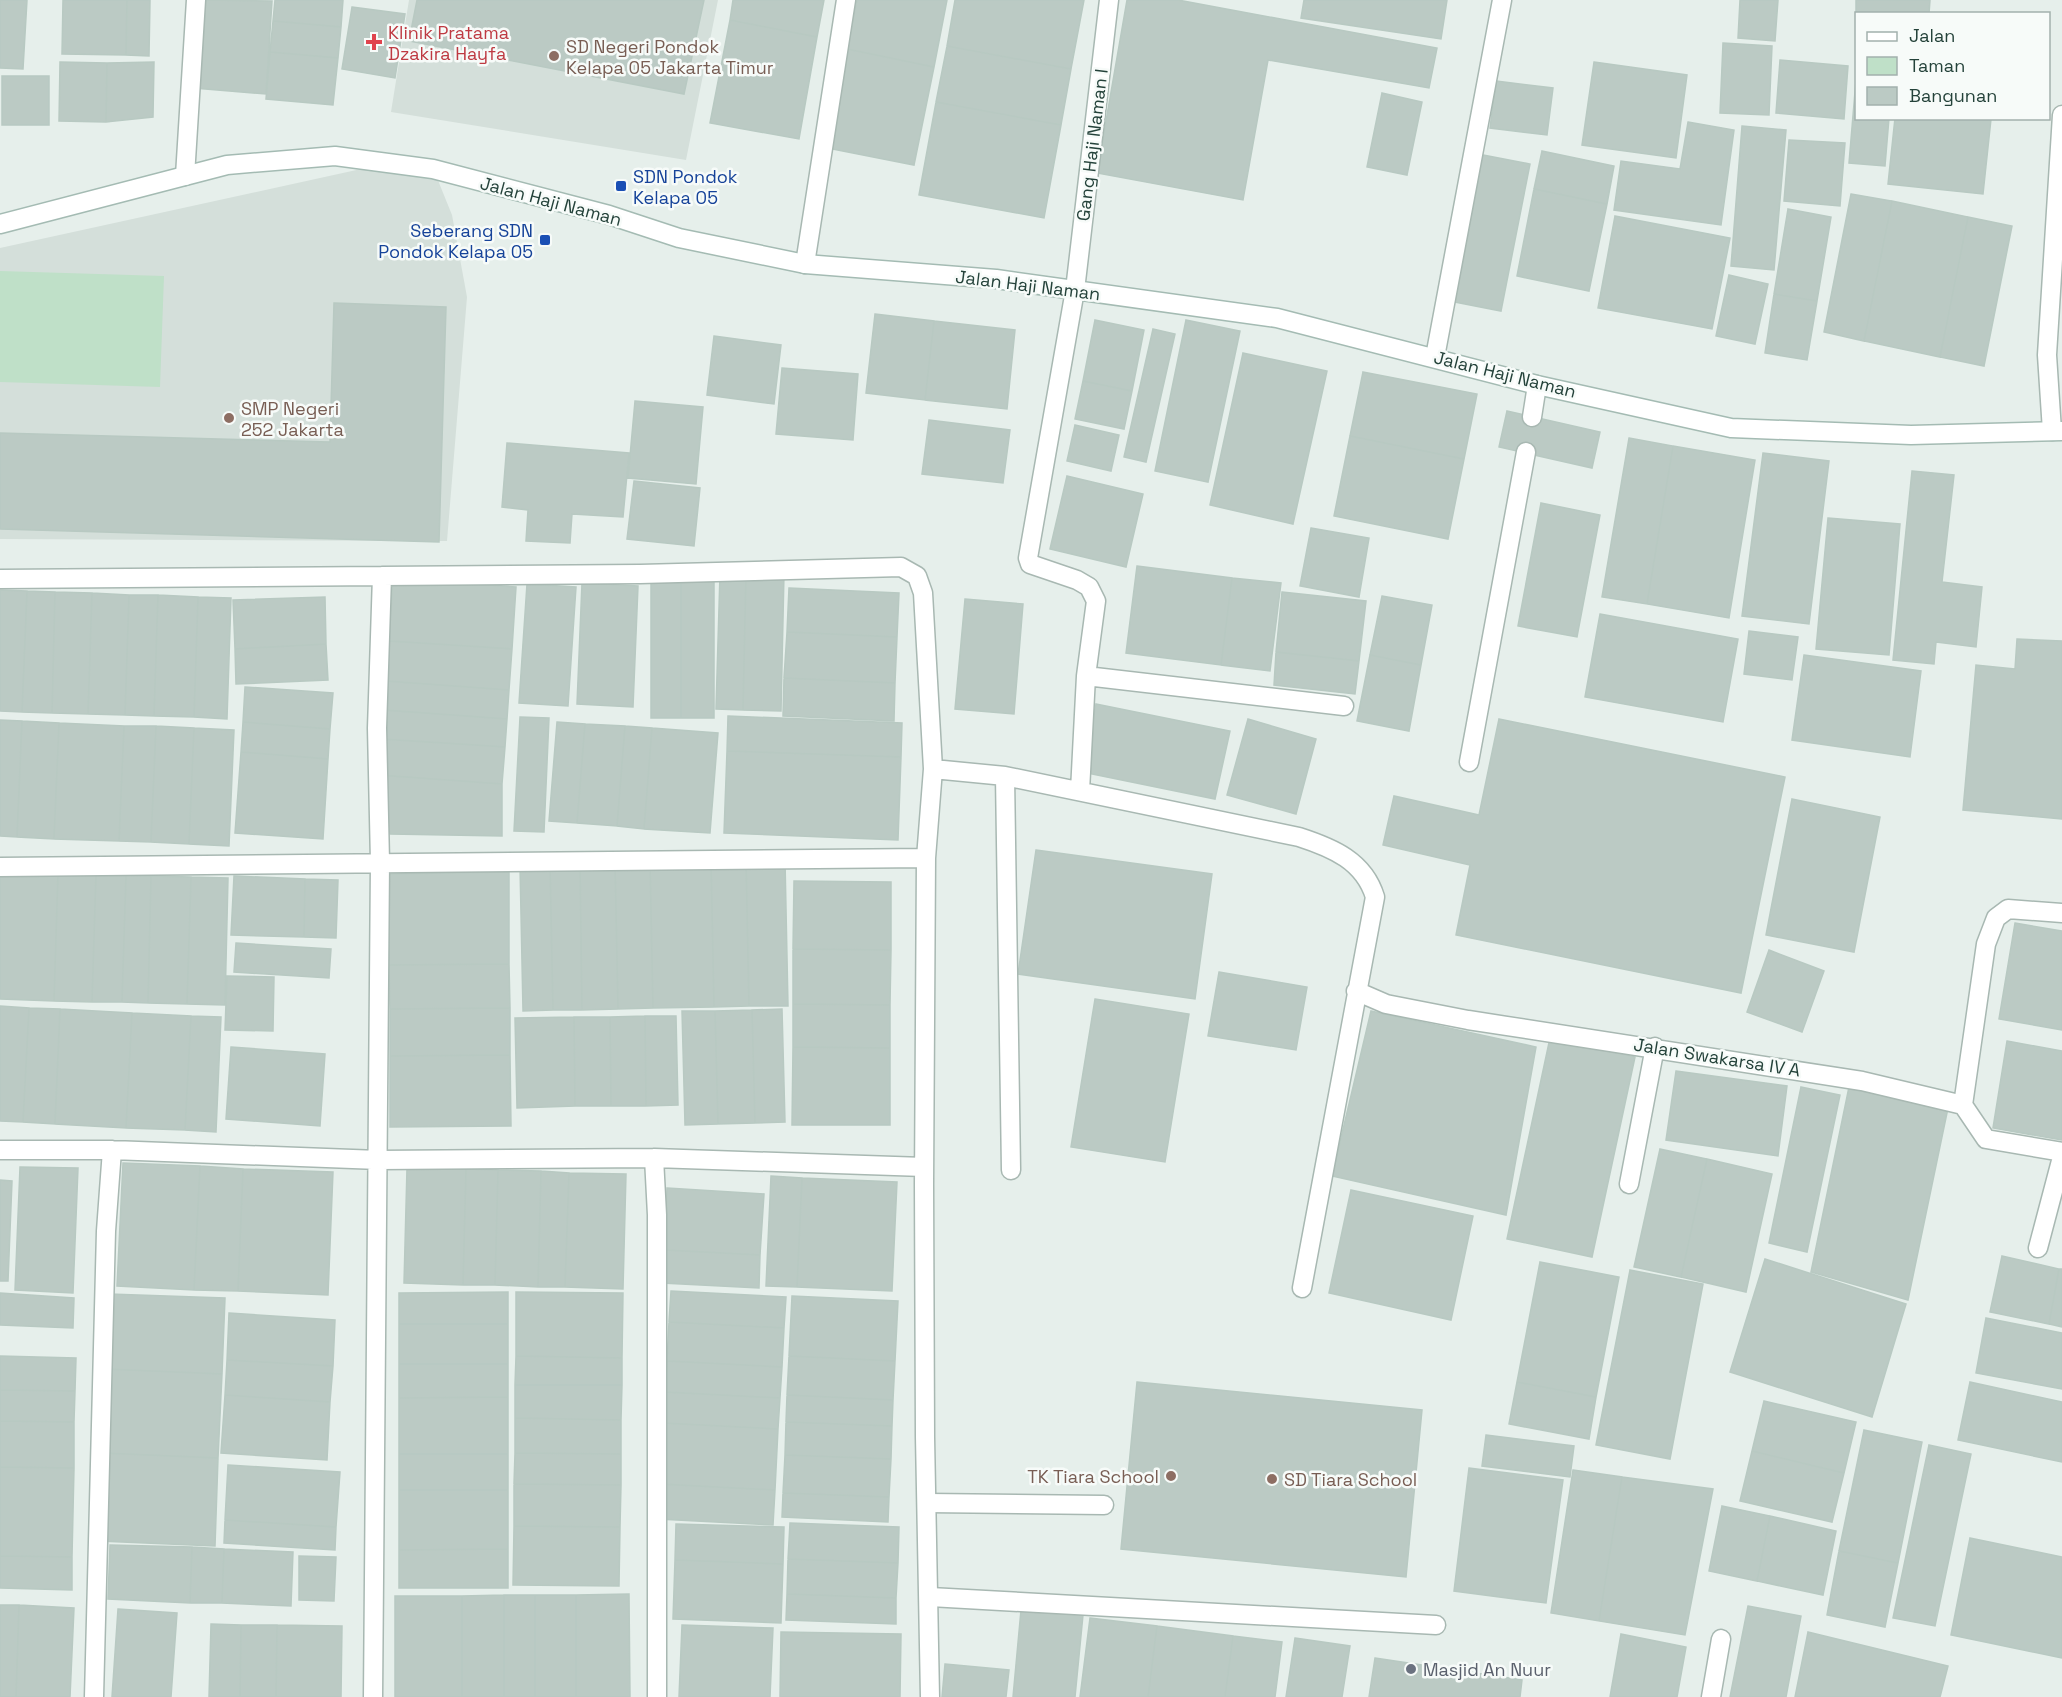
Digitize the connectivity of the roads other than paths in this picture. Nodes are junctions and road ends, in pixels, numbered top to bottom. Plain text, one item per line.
1 (196, 0) edge
2 (846, 0) edge
3 (1109, 0) edge
4 (1502, 0) edge
5 (2062, 115) edge
6 (185, 176) junction
7 (0, 224) edge
8 (804, 264) junction
9 (1075, 290) junction
10 (1435, 357) junction
11 (1537, 385) junction
12 (1532, 417) dead end
13 (2057, 431) edge
14 (1526, 452) dead end
15 (382, 576) junction
16 (0, 579) edge
17 (1086, 676) junction
18 (1344, 706) dead end
19 (1469, 762) dead end
20 (933, 769) junction
21 (1005, 776) junction
22 (1080, 791) junction
23 (926, 858) junction
24 (380, 862) junction
25 (0, 867) edge
26 (2062, 914) edge
27 (1356, 991) junction
28 (1655, 1047) junction
29 (1962, 1105) junction
30 (0, 1150) edge
31 (112, 1150) junction
32 (2062, 1152) edge
33 (2062, 1157) edge
34 (654, 1158) junction
35 (379, 1160) junction
36 (924, 1167) junction
37 (1011, 1170) dead end
38 (1629, 1184) dead end
39 (2038, 1248) dead end
40 (1302, 1288) dead end
41 (927, 1503) junction
42 (1104, 1505) dead end
43 (930, 1597) junction
44 (1436, 1625) dead end
45 (1721, 1639) dead end
46 (94, 1697) edge
47 (373, 1697) edge
48 (657, 1697) edge
49 (930, 1697) edge
50 (1711, 1697) edge

1 - 6 street
2 - 8 street
3 - 9 street, Gang Haji Naman I
4 - 10 street
5 - 13 street
6 - 7 street, Jalan Haji Naman
6 - 8 street, Jalan Haji Naman
8 - 9 street, Jalan Haji Naman
9 - 10 street, Jalan Haji Naman
9 - 17 street, Gang Haji Naman I
10 - 11 street, Jalan Haji Naman
11 - 12 street
11 - 13 street, Jalan Haji Naman
14 - 19 street
15 - 16 street
15 - 20 street
15 - 24 street
17 - 18 street
17 - 22 street, Gang Haji Naman I
20 - 21 street
20 - 23 street
21 - 22 street
21 - 37 street
22 - 27 street
23 - 24 street
23 - 36 street
24 - 25 street
24 - 35 street
26 - 29 street
27 - 28 street, Jalan Swakarsa IV A
27 - 40 street
28 - 29 street, Jalan Swakarsa IV A
28 - 38 street
29 - 32 street
30 - 31 street
31 - 35 street
31 - 46 street
33 - 39 street
34 - 35 street
34 - 36 street
34 - 48 street
35 - 47 street
36 - 41 street
41 - 42 street
41 - 43 street
43 - 44 street
43 - 49 street
45 - 50 street

